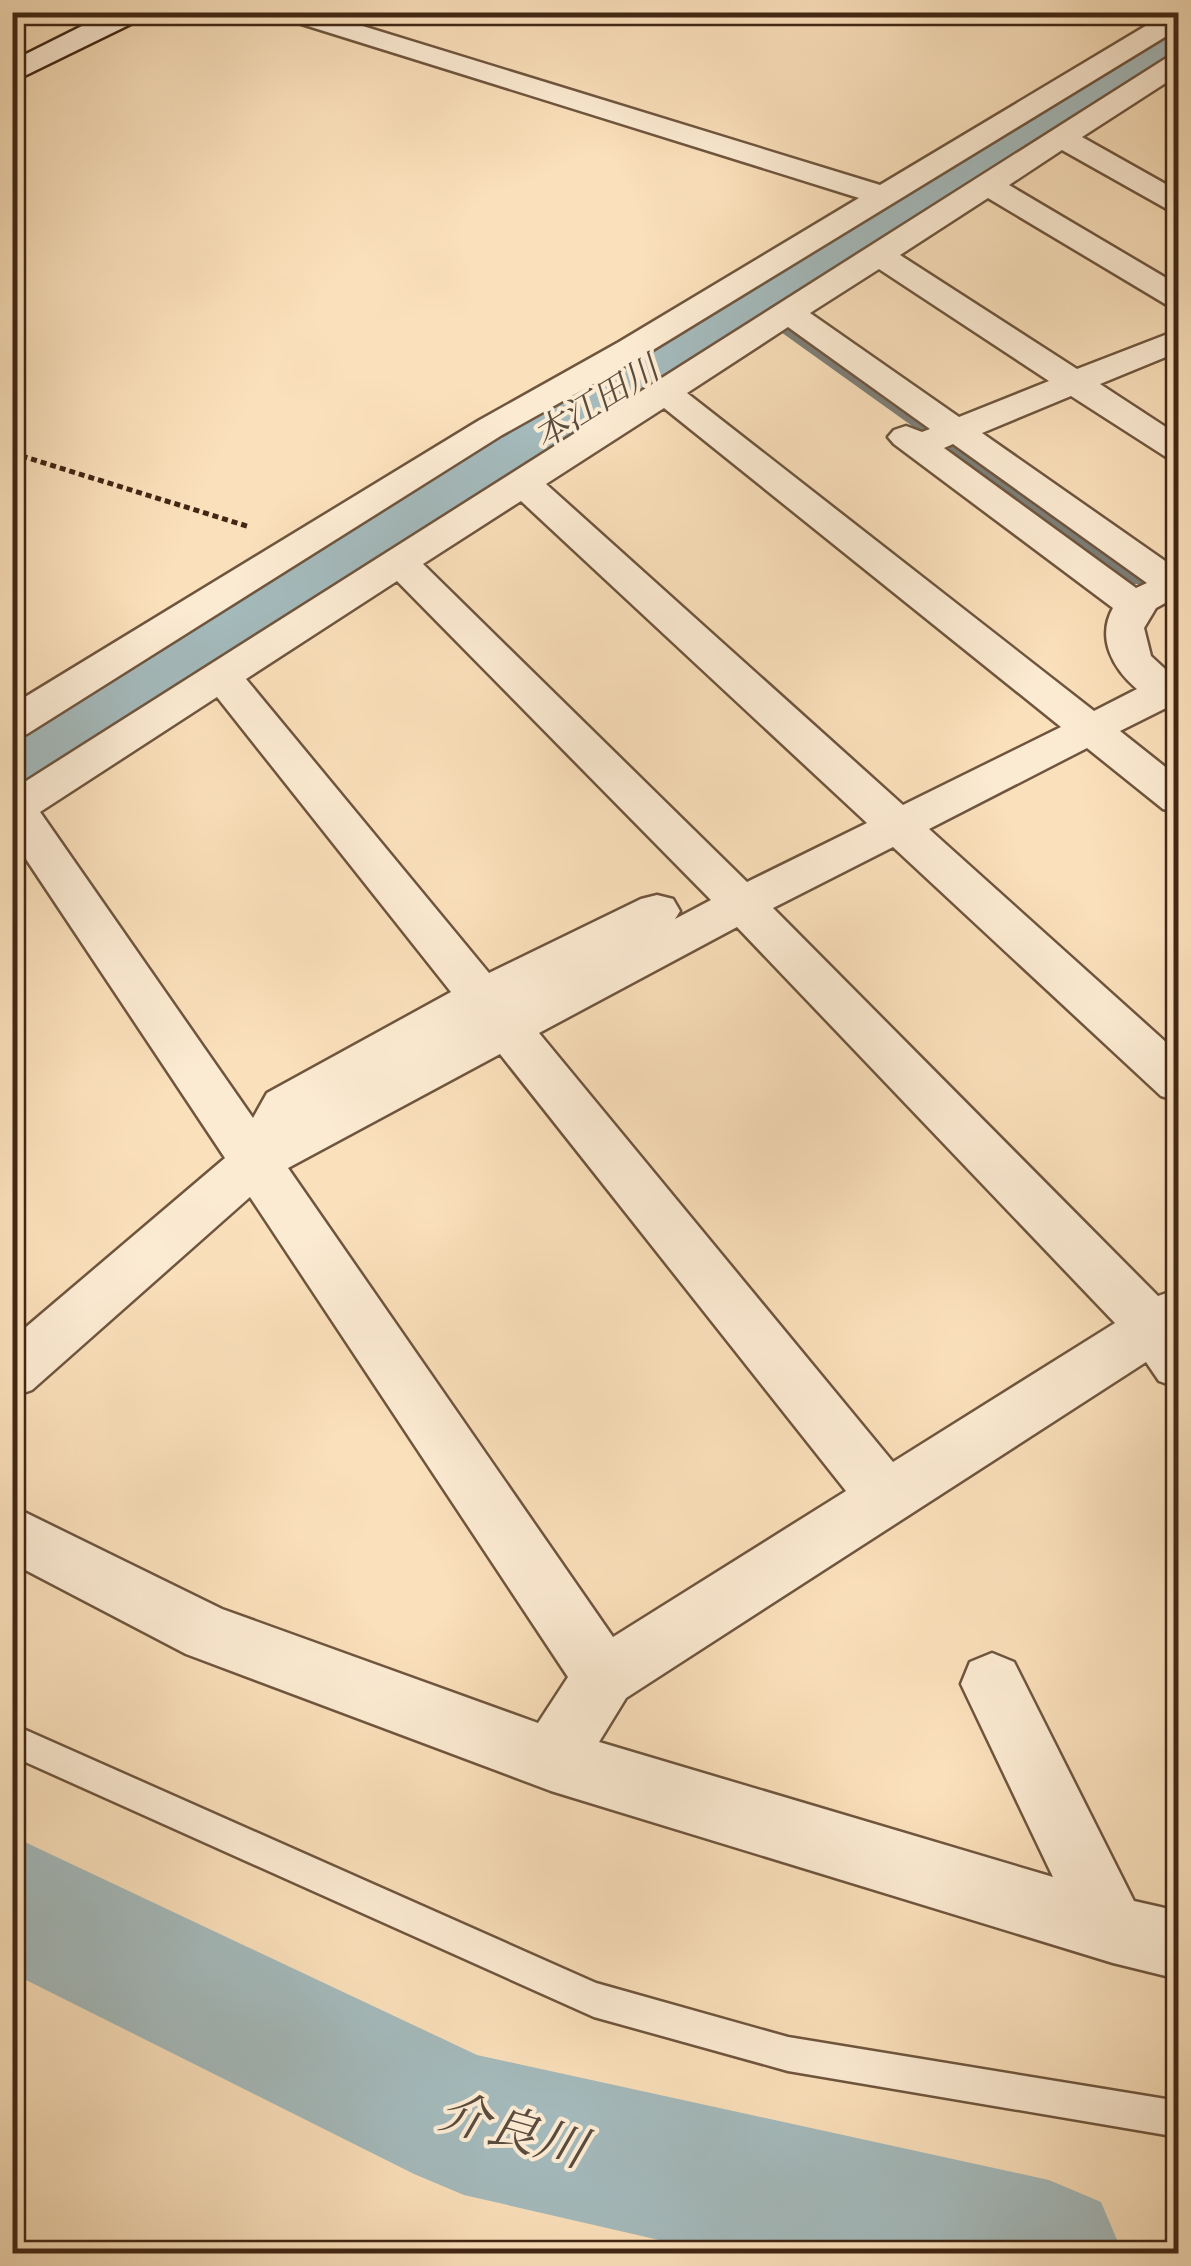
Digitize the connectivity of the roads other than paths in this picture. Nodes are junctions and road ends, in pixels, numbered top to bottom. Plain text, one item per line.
1 (133, 12) edge
2 (288, 12) edge
3 (1178, 18) edge
4 (12, 74) edge
5 (1170, 78) edge
6 (1062, 138) junction
7 (988, 185) junction
8 (884, 196) junction
9 (1178, 203) edge
10 (879, 255) junction
11 (1178, 298) edge
12 (775, 322) junction
13 (1178, 340) edge
14 (1074, 382) junction
15 (666, 392) junction
16 (938, 438) junction
17 (1178, 450) edge
18 (523, 483) junction
19 (399, 562) junction
20 (1177, 585) edge
21 (1135, 606) junction
22 (222, 676) junction
23 (1162, 688) edge
24 (1079, 720) junction
25 (12, 724) edge
26 (1178, 798) edge
27 (884, 814) junction
28 (730, 892) junction
29 (494, 1012) junction
30 (1178, 1082) edge
31 (255, 1162) junction
32 (1170, 1335) edge
33 (12, 1373) edge
34 (887, 1498) junction
35 (12, 1533) edge
36 (604, 1677) junction
37 (992, 1684) dead end
38 (12, 1740) edge
39 (551, 1760) junction
40 (1113, 1930) junction
41 (1178, 1945) edge
42 (1178, 2119) edge

1 - 4 street
2 - 8 street
3 - 8 street
5 - 6 street
6 - 7 street
6 - 9 street
7 - 10 street
7 - 11 street
8 - 25 street
10 - 12 street
10 - 14 street
12 - 15 street
12 - 16 street
13 - 14 street
14 - 16 street
14 - 17 street
15 - 18 street
15 - 24 street
16 - 20 street
16 - 21 street
18 - 19 street
18 - 27 street
19 - 22 street
19 - 28 street
20 - 21 street
21 - 23 street
22 - 29 street
22 - 31 street
23 - 24 street
24 - 26 street
24 - 27 street
27 - 28 street
27 - 30 street
28 - 29 street
28 - 32 street
29 - 31 street
29 - 34 street
31 - 33 street
31 - 36 street
32 - 34 street
34 - 36 street
35 - 39 street
36 - 39 street
37 - 40 street
38 - 42 lane
39 - 40 street
40 - 41 street

